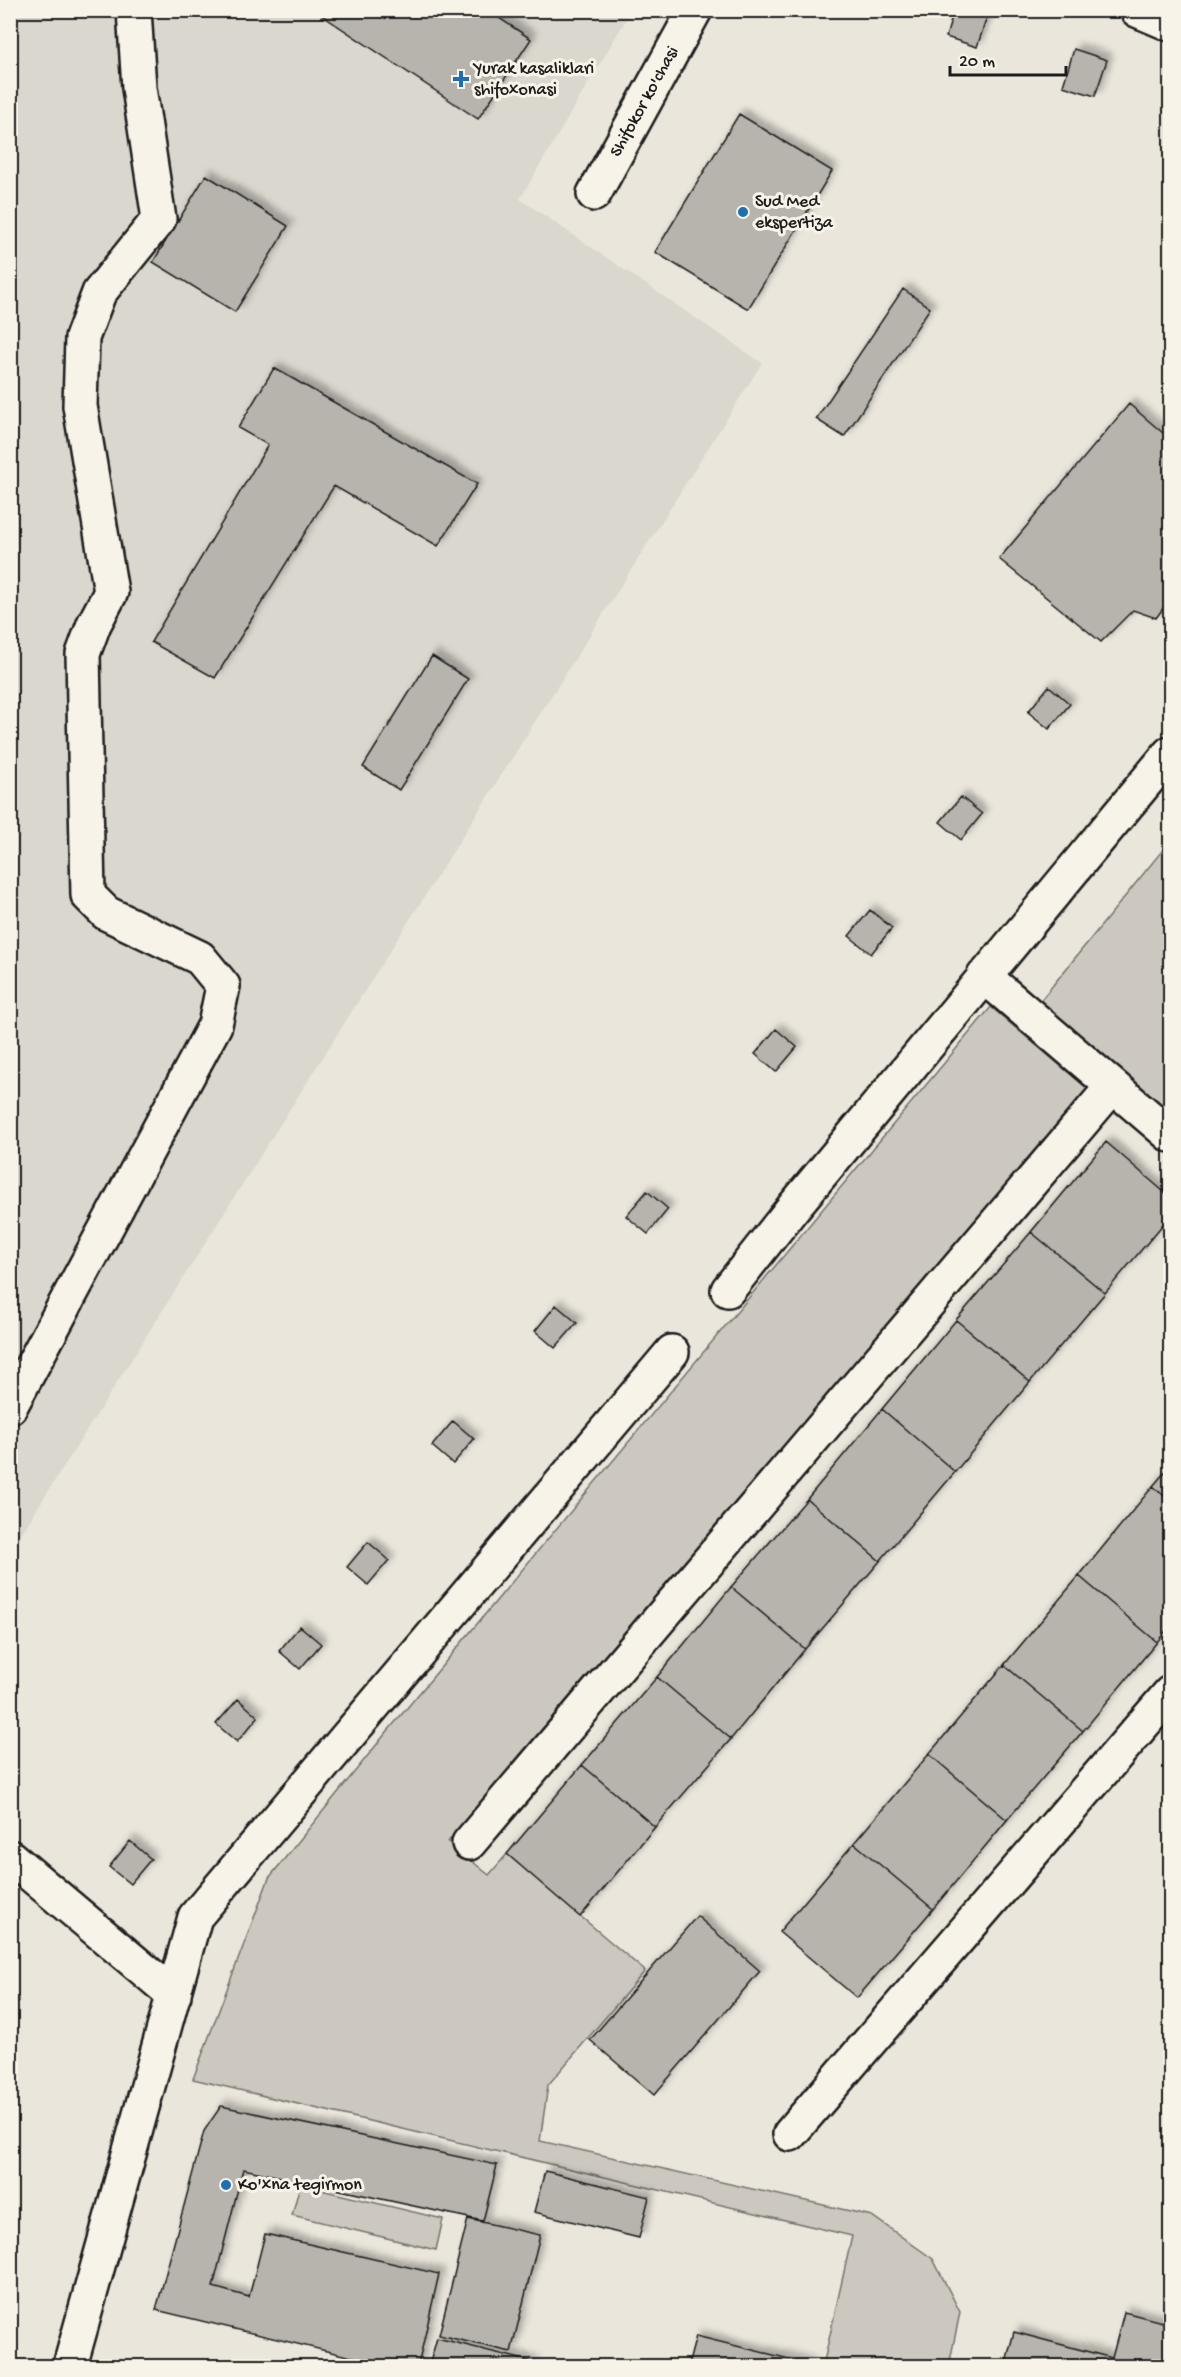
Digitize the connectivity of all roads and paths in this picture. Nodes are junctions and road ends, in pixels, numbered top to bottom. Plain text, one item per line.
1 (134, 10) edge
2 (695, 10) edge
3 (1137, 10) edge
4 (1170, 24) edge
5 (594, 194) dead end
6 (1170, 753) edge
7 (984, 976) junction
8 (1112, 1087) junction
9 (1170, 1135) edge
10 (728, 1290) dead end
11 (672, 1352) dead end
12 (10, 1407) edge
13 (1170, 1694) edge
14 (469, 1843) dead end
15 (10, 1857) edge
16 (174, 1995) junction
17 (790, 2134) dead end
18 (69, 2367) edge

1 - 12 street
2 - 5 street, Shifokor ko'chasi
3 - 4 street
6 - 7 street
7 - 8 street
7 - 10 street
8 - 9 street
8 - 14 street
11 - 16 street
13 - 17 street
15 - 16 street
16 - 18 street

